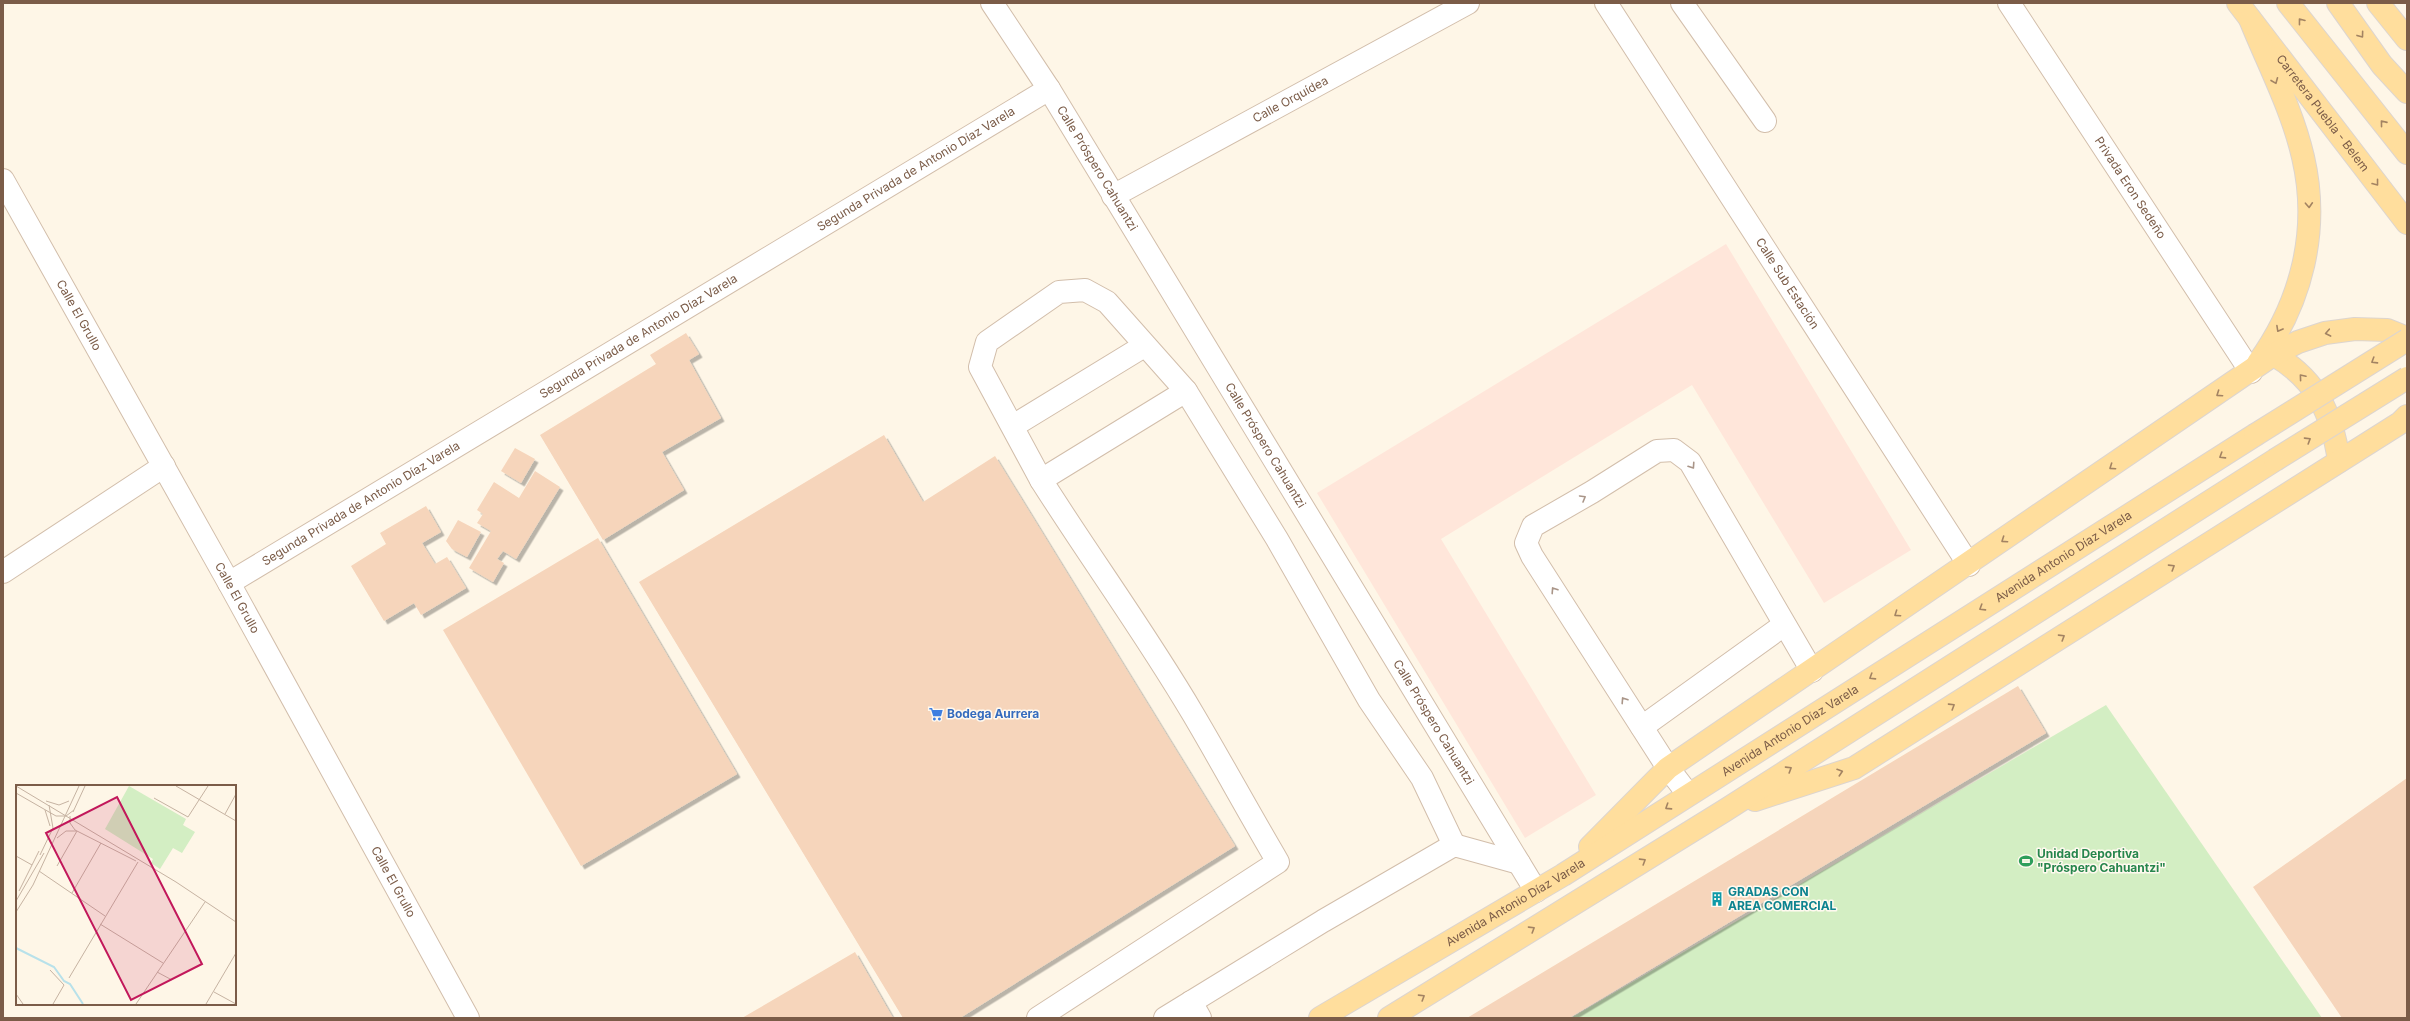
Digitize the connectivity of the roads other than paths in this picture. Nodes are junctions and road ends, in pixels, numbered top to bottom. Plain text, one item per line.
1 (992, 3) edge
2 (1468, 3) edge
3 (1606, 3) edge
4 (1682, 3) edge
5 (2009, 3) edge
6 (2288, 3) edge
7 (2338, 3) edge
8 (2378, 3) edge
9 (2244, 11) edge
10 (2407, 40) edge
11 (1048, 89) junction
12 (2407, 92) edge
13 (1765, 121) dead end
14 (2407, 153) edge
15 (3, 180) edge
16 (1113, 196) junction
17 (2407, 223) edge
18 (2407, 339) edge
19 (1144, 346) junction
20 (2274, 355) junction
21 (2251, 372) junction
22 (2407, 378) edge
23 (1186, 391) junction
24 (2405, 420) edge
25 (1013, 426) junction
26 (2339, 462) junction
27 (164, 466) junction
28 (1041, 480) junction
29 (1969, 565) junction
30 (3, 572) edge
31 (229, 583) junction
32 (1784, 625) junction
33 (1812, 671) junction
34 (1642, 727) junction
35 (1668, 768) junction
36 (1688, 794) junction
37 (1724, 811) junction
38 (1454, 845) junction
39 (1519, 863) junction
40 (1563, 874) junction
41 (1536, 891) junction
42 (1196, 1010) edge
43 (468, 1018) edge
44 (1038, 1018) edge
45 (1166, 1018) edge
46 (1320, 1018) edge
47 (1388, 1018) edge

1 - 11 street, Calle Próspero Cahuantzi
2 - 16 street, Calle Orquídea
3 - 29 street, Calle Sub Estación
4 - 13 street
5 - 21 street, Privada Eron Sedeño
14 -> 6 main road
7 -> 12 main road
8 - 10 main road
9 -> 17 main road, Carretera Puebla - Belem
9 -> 21 main road
11 - 16 street, Calle Próspero Cahuantzi
11 - 31 street, Segunda Privada de Antonio Díaz Varela
15 - 27 street, Calle El Grullo
16 - 39 street, Calle Próspero Cahuantzi
18 -> 20 main road
18 -> 36 main road, Avenida Antonio Díaz Varela, bridge
19 - 23 street
19 - 25 street
19 - 25 street
20 - 21 main road
26 -> 20 main road
21 -> 29 main road
37 -> 22 main road, bridge
23 - 28 street
23 - 38 street
24 - 26 main road
25 - 28 street
37 -> 26 main road
27 - 30 street
27 - 31 street, Calle El Grullo
28 - 44 street
29 -> 33 main road
31 - 43 street, Calle El Grullo
32 - 33 street
32 - 34 street
34 -> 32 street
33 - 35 main road
34 - 35 street
35 - 36 street
35 - 40 main road
36 -> 40 main road, Avenida Antonio Díaz Varela
47 -> 37 main road
38 - 39 street
38 - 42 street
39 - 41 street, Calle Próspero Cahuantzi
40 - 41 main road, Avenida Antonio Díaz Varela
41 - 46 main road, Avenida Antonio Díaz Varela
42 - 45 street

